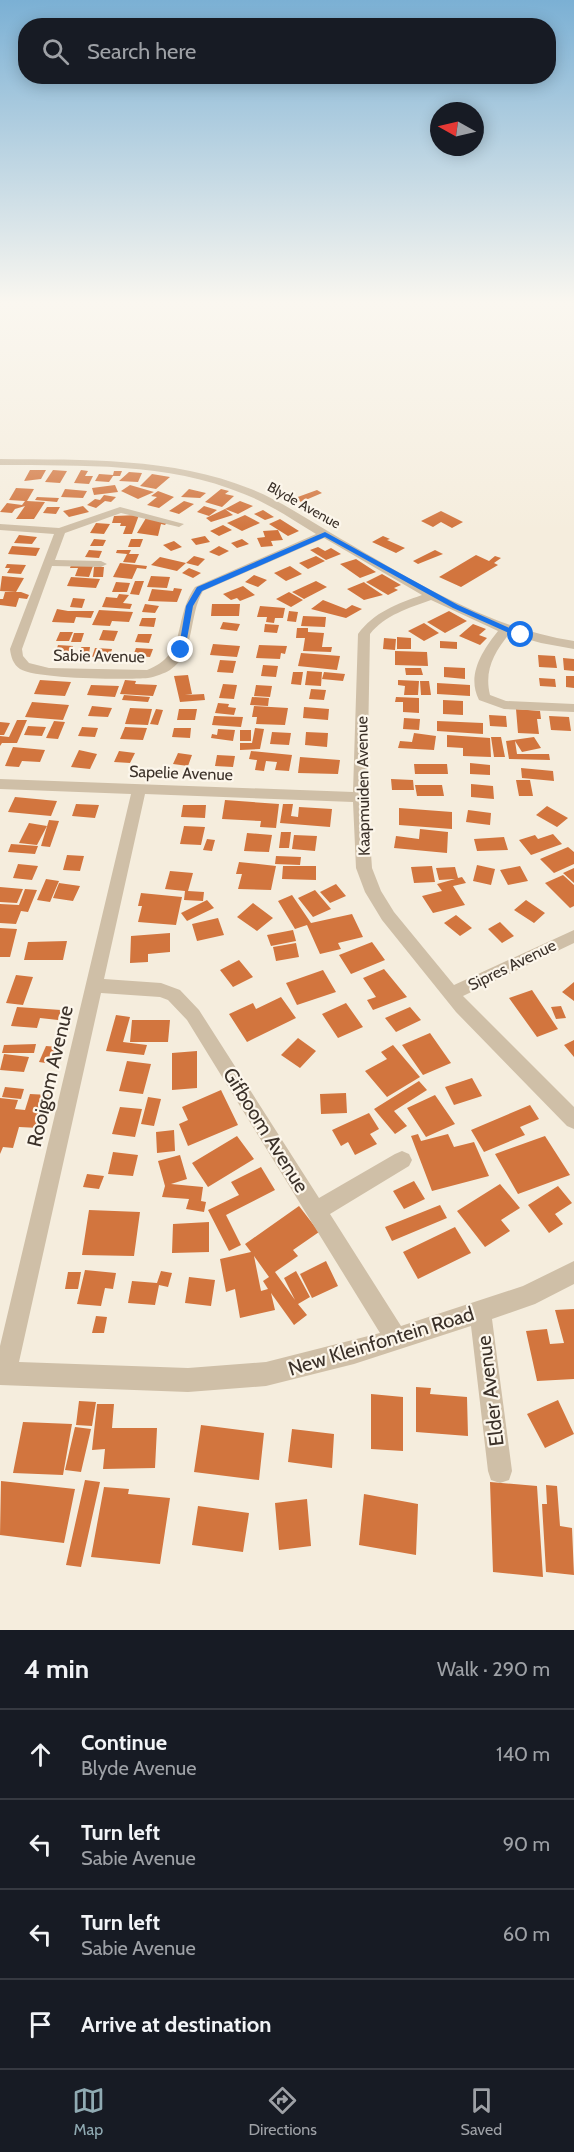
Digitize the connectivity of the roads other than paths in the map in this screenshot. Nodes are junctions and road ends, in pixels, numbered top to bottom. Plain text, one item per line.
1 (0, 462) edge
2 (179, 524) dead end
3 (0, 527) edge
4 (60, 531) junction
5 (325, 534) junction
6 (49, 563) junction
7 (101, 564) dead end
8 (434, 595) junction
9 (506, 629) junction
10 (574, 645) edge
11 (574, 708) edge
12 (0, 784) edge
13 (139, 789) junction
14 (360, 797) junction
15 (574, 936) edge
16 (94, 985) junction
17 (451, 994) junction
18 (574, 1120) edge
19 (402, 1160) dead end
20 (316, 1211) junction
21 (574, 1272) edge
22 (480, 1311) junction
23 (396, 1338) junction
24 (2, 1374) edge
25 (500, 1471) dead end

1 - 5 street, Blyde Avenue
2 - 4 street
3 - 4 street
4 - 6 street, Sabie Avenue
5 - 6 street, Sabie Avenue
5 - 8 street, Blyde Avenue
6 - 7 street
8 - 9 street, Blyde Avenue
8 - 14 street, Kaapmuiden Avenue
9 - 10 street, Blyde Avenue
9 - 11 street
12 - 13 street, Sapelie Avenue
13 - 14 street, Sapelie Avenue
13 - 16 street, Rooigom Avenue
14 - 17 street, Kaapmuiden Avenue
15 - 17 street, Sipres Avenue
16 - 20 street, Gifboom Avenue
16 - 24 street, Rooigom Avenue
17 - 18 street, Kaapmuiden Avenue
19 - 20 street
20 - 23 street, Gifboom Avenue
21 - 22 street, New Kleinfontein Road
22 - 23 street, New Kleinfontein Road
22 - 25 street, Elder Avenue
23 - 24 street, New Kleinfontein Road

